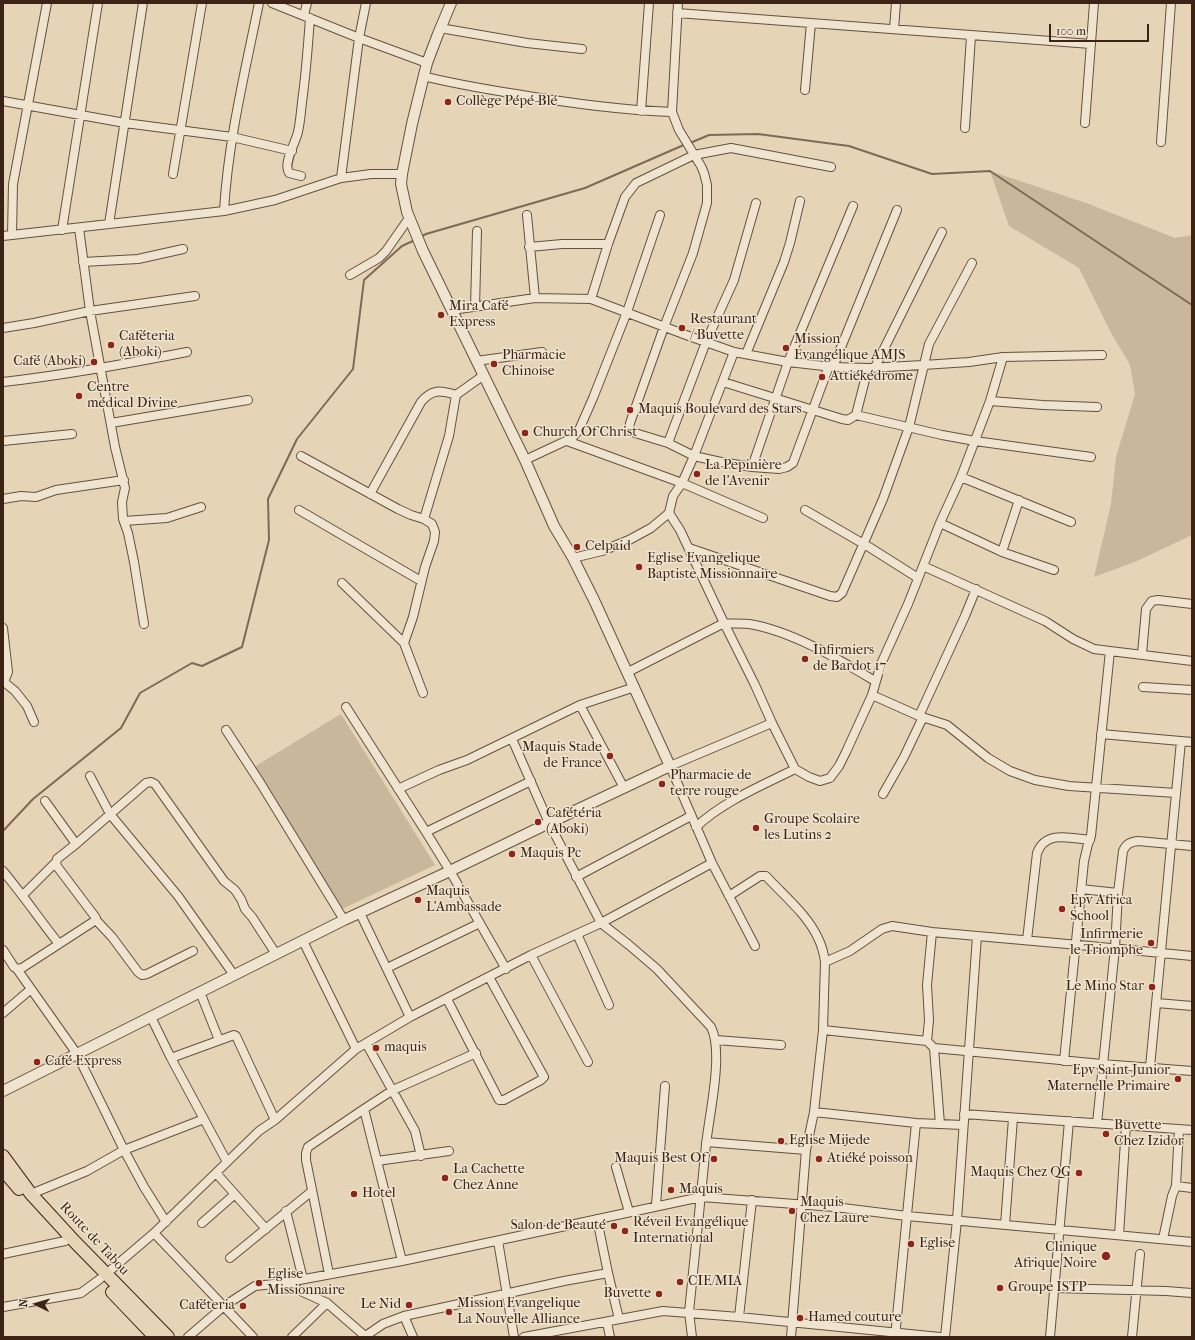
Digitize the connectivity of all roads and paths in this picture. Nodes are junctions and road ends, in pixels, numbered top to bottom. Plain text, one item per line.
1 (47, 3) edge
2 (98, 3) edge
3 (142, 3) edge
4 (202, 3) edge
5 (259, 3) edge
6 (272, 3) edge
7 (307, 3) edge
8 (366, 3) edge
9 (451, 3) edge
10 (649, 3) edge
11 (678, 3) edge
12 (896, 3) edge
13 (1094, 3) edge
14 (1171, 3) edge
15 (677, 13) junction
16 (307, 17) junction
17 (811, 23) junction
18 (440, 28) junction
19 (894, 29) junction
20 (972, 36) junction
21 (359, 38) junction
22 (1091, 44) junction
23 (582, 49) dead end
24 (427, 63) junction
25 (423, 76) junction
26 (805, 90) dead end
27 (3, 101) edge
28 (29, 105) junction
29 (641, 111) junction
30 (672, 112) junction
31 (80, 114) junction
32 (125, 123) junction
33 (1085, 123) dead end
34 (965, 128) dead end
35 (180, 131) junction
36 (232, 137) junction
37 (1161, 142) dead end
38 (292, 151) junction
39 (694, 155) junction
40 (831, 167) dead end
41 (173, 174) dead end
42 (402, 174) junction
43 (301, 176) dead end
44 (341, 178) junction
45 (800, 201) dead end
46 (756, 202) dead end
47 (853, 206) dead end
48 (897, 210) dead end
49 (224, 211) junction
50 (527, 215) dead end
51 (660, 215) dead end
52 (409, 218) junction
53 (109, 224) junction
54 (79, 228) junction
55 (62, 230) junction
56 (478, 231) dead end
57 (942, 232) dead end
58 (3, 236) edge
59 (12, 236) junction
60 (608, 244) junction
61 (529, 247) junction
62 (183, 249) dead end
63 (83, 262) junction
64 (972, 263) dead end
65 (350, 275) dead end
66 (195, 296) dead end
67 (535, 298) junction
68 (591, 299) junction
69 (475, 306) junction
70 (452, 310) junction
71 (90, 311) junction
72 (627, 312) junction
73 (664, 327) junction
74 (3, 328) edge
75 (706, 342) junction
76 (187, 352) dead end
77 (542, 352) dead end
78 (734, 352) junction
79 (746, 354) junction
80 (1102, 355) dead end
81 (1003, 358) junction
82 (476, 361) junction
83 (788, 362) junction
84 (923, 365) junction
85 (831, 366) junction
86 (872, 367) junction
87 (100, 369) junction
88 (484, 375) junction
89 (3, 382) edge
90 (723, 382) junction
91 (456, 395) junction
92 (776, 397) junction
93 (248, 400) dead end
94 (990, 401) junction
95 (1097, 407) dead end
96 (813, 410) junction
97 (856, 415) junction
98 (111, 423) junction
99 (909, 426) junction
100 (72, 434) dead end
101 (3, 440) edge
102 (567, 441) junction
103 (975, 441) junction
104 (668, 443) junction
105 (300, 456) dead end
106 (694, 456) junction
107 (1090, 457) dead end
108 (525, 460) junction
109 (752, 467) junction
110 (961, 477) junction
111 (124, 480) junction
112 (682, 483) junction
113 (370, 494) junction
114 (3, 499) edge
115 (1019, 500) junction
116 (200, 507) dead end
117 (299, 510) dead end
118 (805, 510) dead end
119 (669, 513) junction
120 (763, 518) dead end
121 (424, 519) junction
122 (124, 521) junction
123 (1071, 522) dead end
124 (940, 523) junction
125 (863, 544) junction
126 (689, 548) junction
127 (1002, 552) junction
128 (573, 558) junction
129 (923, 566) junction
130 (1054, 570) dead end
131 (918, 578) junction
132 (421, 582) junction
133 (342, 583) dead end
134 (976, 590) junction
135 (1192, 604) edge
136 (724, 623) junction
137 (144, 624) dead end
138 (3, 628) edge
139 (404, 643) junction
140 (1110, 652) junction
141 (1142, 654) junction
142 (1192, 661) edge
143 (628, 672) junction
144 (875, 681) junction
145 (3, 682) edge
146 (635, 687) junction
147 (1143, 687) dead end
148 (1192, 690) edge
149 (423, 693) dead end
150 (872, 694) junction
151 (580, 705) junction
152 (346, 707) dead end
153 (921, 716) junction
154 (34, 722) dead end
155 (772, 722) junction
156 (226, 730) dead end
157 (1101, 734) junction
158 (512, 739) junction
159 (1181, 741) junction
160 (1192, 742) edge
161 (670, 766) junction
162 (795, 769) junction
163 (90, 776) dead end
164 (531, 781) junction
165 (624, 788) junction
166 (1096, 788) junction
167 (398, 789) junction
168 (1176, 793) junction
169 (883, 794) dead end
170 (45, 801) dead end
171 (110, 814) junction
172 (691, 816) junction
173 (549, 823) junction
174 (696, 828) junction
175 (426, 832) junction
176 (1090, 840) junction
177 (76, 844) junction
178 (1172, 844) junction
179 (1192, 846) edge
180 (56, 862) junction
181 (712, 863) junction
182 (3, 871) edge
183 (450, 871) junction
184 (576, 877) junction
185 (1081, 889) junction
186 (1118, 893) junction
187 (23, 895) junction
188 (729, 896) junction
189 (360, 913) junction
190 (96, 920) junction
191 (344, 920) junction
192 (480, 923) junction
193 (601, 923) junction
194 (932, 932) junction
195 (577, 934) junction
196 (977, 936) junction
197 (1027, 940) junction
198 (303, 941) junction
199 (59, 944) junction
200 (1075, 945) junction
201 (755, 946) dead end
202 (1115, 948) junction
203 (3, 950) edge
204 (193, 951) dead end
205 (1162, 953) junction
206 (276, 954) junction
207 (532, 956) junction
208 (1192, 956) edge
209 (825, 962) junction
210 (387, 968) junction
211 (17, 969) junction
212 (506, 969) junction
213 (234, 975) junction
214 (489, 977) junction
215 (31, 989) junction
216 (200, 992) junction
217 (447, 999) junction
218 (1157, 1003) junction
219 (609, 1005) dead end
220 (1192, 1006) edge
221 (3, 1013) edge
222 (151, 1017) junction
223 (410, 1017) junction
224 (823, 1030) junction
225 (219, 1040) junction
226 (716, 1040) junction
227 (927, 1041) junction
228 (366, 1043) junction
229 (781, 1045) dead end
230 (934, 1048) junction
231 (356, 1049) junction
232 (970, 1052) junction
233 (476, 1053) junction
234 (77, 1054) junction
235 (172, 1058) junction
236 (1064, 1061) junction
237 (588, 1062) dead end
238 (1102, 1064) junction
239 (1150, 1067) junction
240 (1192, 1071) edge
241 (665, 1086) dead end
242 (393, 1090) junction
243 (3, 1091) edge
244 (364, 1109) junction
245 (814, 1112) junction
246 (964, 1114) junction
247 (1013, 1118) junction
248 (204, 1119) junction
249 (275, 1120) junction
250 (1069, 1121) junction
251 (916, 1123) junction
252 (1097, 1123) junction
253 (940, 1124) junction
254 (963, 1125) junction
255 (1126, 1125) junction
256 (1179, 1129) junction
257 (1192, 1130) edge
258 (706, 1142) junction
259 (124, 1150) junction
260 (806, 1150) junction
261 (449, 1151) dead end
262 (3, 1156) edge
263 (421, 1156) junction
264 (377, 1161) junction
265 (227, 1162) junction
266 (616, 1167) dead end
267 (3, 1170) edge
268 (216, 1173) junction
269 (1176, 1186) junction
270 (1192, 1188) edge
271 (312, 1191) junction
272 (31, 1194) junction
273 (235, 1194) junction
274 (701, 1196) junction
275 (752, 1200) junction
276 (656, 1205) junction
277 (802, 1205) junction
278 (286, 1211) junction
279 (629, 1212) junction
280 (907, 1216) junction
281 (597, 1219) junction
282 (957, 1220) junction
283 (166, 1222) junction
284 (202, 1223) dead end
285 (1005, 1225) junction
286 (266, 1228) junction
287 (1059, 1230) junction
288 (154, 1233) junction
289 (1119, 1235) junction
290 (1163, 1239) junction
291 (65, 1241) junction
292 (498, 1241) junction
293 (1192, 1242) edge
294 (3, 1254) edge
295 (1140, 1254) dead end
296 (230, 1258) dead end
297 (402, 1261) junction
298 (608, 1273) junction
299 (329, 1274) junction
300 (103, 1277) junction
301 (303, 1279) junction
302 (283, 1283) junction
303 (1054, 1288) junction
304 (1137, 1290) junction
305 (1192, 1293) edge
306 (507, 1294) junction
307 (327, 1303) junction
308 (224, 1306) junction
309 (3, 1307) edge
310 (689, 1312) junction
311 (404, 1316) junction
312 (739, 1317) junction
313 (619, 1319) junction
314 (607, 1322) junction
315 (792, 1322) junction
316 (895, 1335) edge
317 (364, 1336) edge
318 (539, 1336) edge
319 (155, 1337) edge
320 (168, 1337) edge
321 (188, 1337) edge
322 (253, 1337) edge
323 (292, 1337) edge
324 (413, 1337) edge
325 (514, 1337) edge
326 (524, 1337) edge
327 (610, 1337) edge
328 (692, 1337) edge
329 (791, 1337) edge
330 (940, 1337) edge
331 (944, 1337) edge
332 (1050, 1337) edge
333 (1132, 1337) edge

1 - 28 street
2 - 31 street
3 - 32 street
4 - 35 street
5 - 36 street
6 - 16 street
7 - 16 street
8 - 21 street
9 - 18 street
10 - 29 street
11 - 15 street
12 - 19 street
13 - 22 street
14 - 37 street
15 - 17 street
15 - 30 street
16 - 21 street
16 - 38 street
17 - 19 street
17 - 26 street
18 - 23 street
18 - 24 street
19 - 20 street
20 - 22 street
20 - 34 street
21 - 24 street
21 - 44 street
22 - 33 street
24 - 25 street
25 - 29 street
25 - 42 street
27 - 28 street
28 - 31 street
28 - 59 street
29 - 30 street
30 - 39 street
31 - 32 street
31 - 55 street
32 - 35 street
32 - 53 street
35 - 36 street
35 - 41 street
36 - 38 street
36 - 49 street
38 - 43 street
39 - 40 street
39 - 60 street
39 - 73 street
42 - 44 street
42 - 52 street
44 - 49 street
45 - 79 street
46 - 75 street
47 - 83 street
48 - 85 street
49 - 53 street
50 - 61 street
51 - 72 street
52 - 65 street
52 - 70 street
53 - 54 street
54 - 55 street
54 - 63 street
55 - 59 street
56 - 69 street
57 - 86 street
58 - 59 street
60 - 61 street
60 - 68 street
61 - 67 street
62 - 63 street
63 - 71 street
64 - 84 street
66 - 71 street
67 - 68 street
67 - 69 street
68 - 72 street
69 - 70 street
70 - 82 street
71 - 74 street
71 - 87 street
72 - 73 street
72 - 102 street
73 - 75 street
73 - 104 street
75 - 78 street
75 - 104 street
76 - 87 street
77 - 82 street
78 - 79 street
78 - 90 street
79 - 83 street
80 - 81 street
81 - 84 street
81 - 94 street
82 - 88 street
83 - 85 street
83 - 92 street
84 - 86 street
84 - 99 street
85 - 86 street
85 - 96 street
86 - 97 street
87 - 89 street
87 - 98 street
88 - 91 street
88 - 108 street
90 - 92 street
90 - 106 street
91 - 113 street
91 - 121 street
92 - 96 street
92 - 109 street
93 - 98 street
94 - 95 street
94 - 103 street
96 - 97 street
96 - 109 street
97 - 99 street
98 - 111 street
99 - 103 street
99 - 125 street
100 - 101 street
102 - 108 street
102 - 112 street
103 - 107 street
103 - 110 street
104 - 106 street
105 - 113 street
106 - 109 street
106 - 112 street
108 - 128 street
110 - 115 street
110 - 124 street
111 - 114 street
111 - 122 street
112 - 119 street
112 - 120 street
113 - 121 street
115 - 123 street
115 - 127 street
116 - 122 street
117 - 132 street
118 - 125 street
119 - 126 street
119 - 128 street
121 - 132 street
122 - 137 street
124 - 127 street
124 - 129 street
125 - 126 street
125 - 131 street
126 - 136 street
127 - 130 street
128 - 143 street
129 - 131 street
129 - 134 street
131 - 144 street
132 - 139 street
133 - 139 street
134 - 140 street
134 - 153 street
135 - 141 street
136 - 143 street
136 - 144 street
136 - 155 street
138 - 145 street
139 - 149 street
140 - 141 street
140 - 157 street
141 - 142 street
143 - 146 street
144 - 150 street
145 - 154 street
146 - 151 street
146 - 161 street
147 - 148 street
150 - 153 street
150 - 162 street
151 - 158 street
151 - 165 street
152 - 167 street
153 - 166 street
153 - 169 street
155 - 161 street
155 - 162 street
156 - 191 street
157 - 159 street
157 - 166 street
158 - 164 street
158 - 167 street
159 - 160 street
159 - 168 street
161 - 165 street
161 - 172 street
162 - 174 street
163 - 171 street
164 - 173 street
164 - 175 street
165 - 173 street
166 - 168 street
166 - 176 street
167 - 175 street
168 - 178 street
170 - 177 street
171 - 177 street
171 - 206 street
171 - 213 street
172 - 174 street
172 - 184 street
173 - 183 street
173 - 184 street
174 - 181 street
175 - 183 street
176 - 185 street
176 - 197 street
177 - 180 street
178 - 179 street
178 - 186 street
178 - 205 street
180 - 187 street
180 - 190 street
181 - 188 street
181 - 193 street
182 - 187 street
183 - 189 street
183 - 192 street
184 - 193 street
185 - 186 street
185 - 200 street
186 - 202 street
187 - 199 street
188 - 201 street
188 - 209 street
189 - 191 street
189 - 210 street
190 - 199 street
190 - 204 street
191 - 198 street
192 - 210 street
192 - 212 street
193 - 195 street
193 - 226 street
194 - 196 street
194 - 209 street
194 - 227 street
195 - 207 street
195 - 219 street
196 - 197 street
196 - 232 street
197 - 200 street
198 - 206 street
198 - 231 street
199 - 211 street
200 - 202 street
200 - 236 street
202 - 205 street
202 - 238 street
203 - 211 street
205 - 208 street
205 - 218 street
206 - 213 street
207 - 212 street
207 - 237 street
209 - 224 street
210 - 223 street
211 - 215 street
212 - 214 street
213 - 216 street
214 - 217 street
214 - 233 street
215 - 221 street
215 - 234 street
216 - 222 street
216 - 225 street
217 - 223 street
217 - 233 street
218 - 220 street
218 - 239 street
222 - 234 street
222 - 235 street
223 - 228 street
224 - 227 street
224 - 245 street
225 - 235 street
225 - 249 street
226 - 229 street
226 - 258 street
227 - 230 street
228 - 231 street
228 - 242 street
230 - 232 street
230 - 253 street
231 - 249 street
232 - 236 street
232 - 246 street
233 - 242 street
234 - 243 street
234 - 259 street
235 - 248 street
236 - 238 street
238 - 239 street
238 - 252 street
239 - 240 street
241 - 276 street
242 - 244 street
242 - 263 street
244 - 264 street
244 - 271 street
245 - 251 street
245 - 260 street
246 - 247 street
246 - 254 street
247 - 250 street
247 - 285 street
248 - 259 street
248 - 265 street
249 - 265 street
250 - 252 street
250 - 287 street
251 - 253 street
251 - 280 street
252 - 255 street
253 - 254 street
254 - 282 street
255 - 256 street
255 - 289 street
256 - 257 street
256 - 269 street
258 - 260 street
258 - 274 street
259 - 272 street
259 - 283 street
260 - 277 street
261 - 263 street
262 - 272 main road, Route de Tabou
263 - 264 street
264 - 297 street
265 - 268 street
266 - 279 street
267 - 291 main road, Route de Tabou
268 - 273 street
268 - 283 street
269 - 270 street
269 - 290 street
271 - 278 street
271 - 299 street
272 - 300 main road, Route de Tabou
273 - 284 street
273 - 286 street
274 - 275 street
274 - 276 street
274 - 310 street
275 - 277 street
275 - 312 street
276 - 279 street
277 - 280 street
277 - 315 street
278 - 286 street
278 - 301 street
279 - 281 street
280 - 282 street
280 - 316 street
281 - 292 street
281 - 298 street
282 - 285 street
282 - 331 street
283 - 288 street
285 - 287 street
286 - 296 street
287 - 289 street
287 - 303 street
288 - 300 street
288 - 308 street
289 - 290 street
290 - 293 street
291 - 294 street
291 - 300 main road, Route de Tabou
292 - 297 street
292 - 306 street
295 - 304 street
297 - 299 street
298 - 306 street
298 - 313 street
299 - 301 street
300 - 309 street
300 - 319 main road, Route de Tabou
300 - 320 main road, Route de Tabou
301 - 302 street
302 - 307 street
302 - 308 street
303 - 304 street
303 - 332 street
304 - 305 street
304 - 333 street
306 - 311 street
306 - 325 street
307 - 317 street
307 - 323 street
308 - 321 street
308 - 322 street
310 - 312 street
310 - 313 street
310 - 328 street
311 - 317 street
311 - 324 street
312 - 315 street
313 - 314 street
314 - 318 street
314 - 327 street
315 - 316 street
315 - 329 street
316 - 330 street
318 - 326 street

